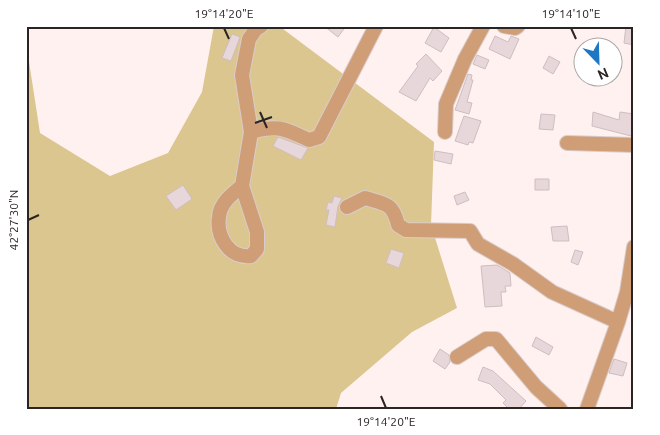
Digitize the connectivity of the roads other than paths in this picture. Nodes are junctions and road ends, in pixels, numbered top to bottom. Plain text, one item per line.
1 (260, 26) edge
2 (484, 26) edge
3 (504, 26) edge
4 (518, 26) edge
5 (369, 29) edge
6 (251, 132) junction
7 (445, 132) dead end
8 (567, 143) dead end
9 (634, 145) edge
10 (242, 186) junction
11 (347, 207) dead end
12 (634, 248) edge
13 (630, 294) edge
14 (618, 322) junction
15 (457, 357) dead end
16 (560, 409) edge
17 (588, 409) edge

1 - 6 street
2 - 7 street
3 - 4 street
5 - 6 street
6 - 10 street
8 - 9 street
10 - 10 street
11 - 14 street
12 - 13 street
13 - 14 street
14 - 17 street
15 - 16 street

